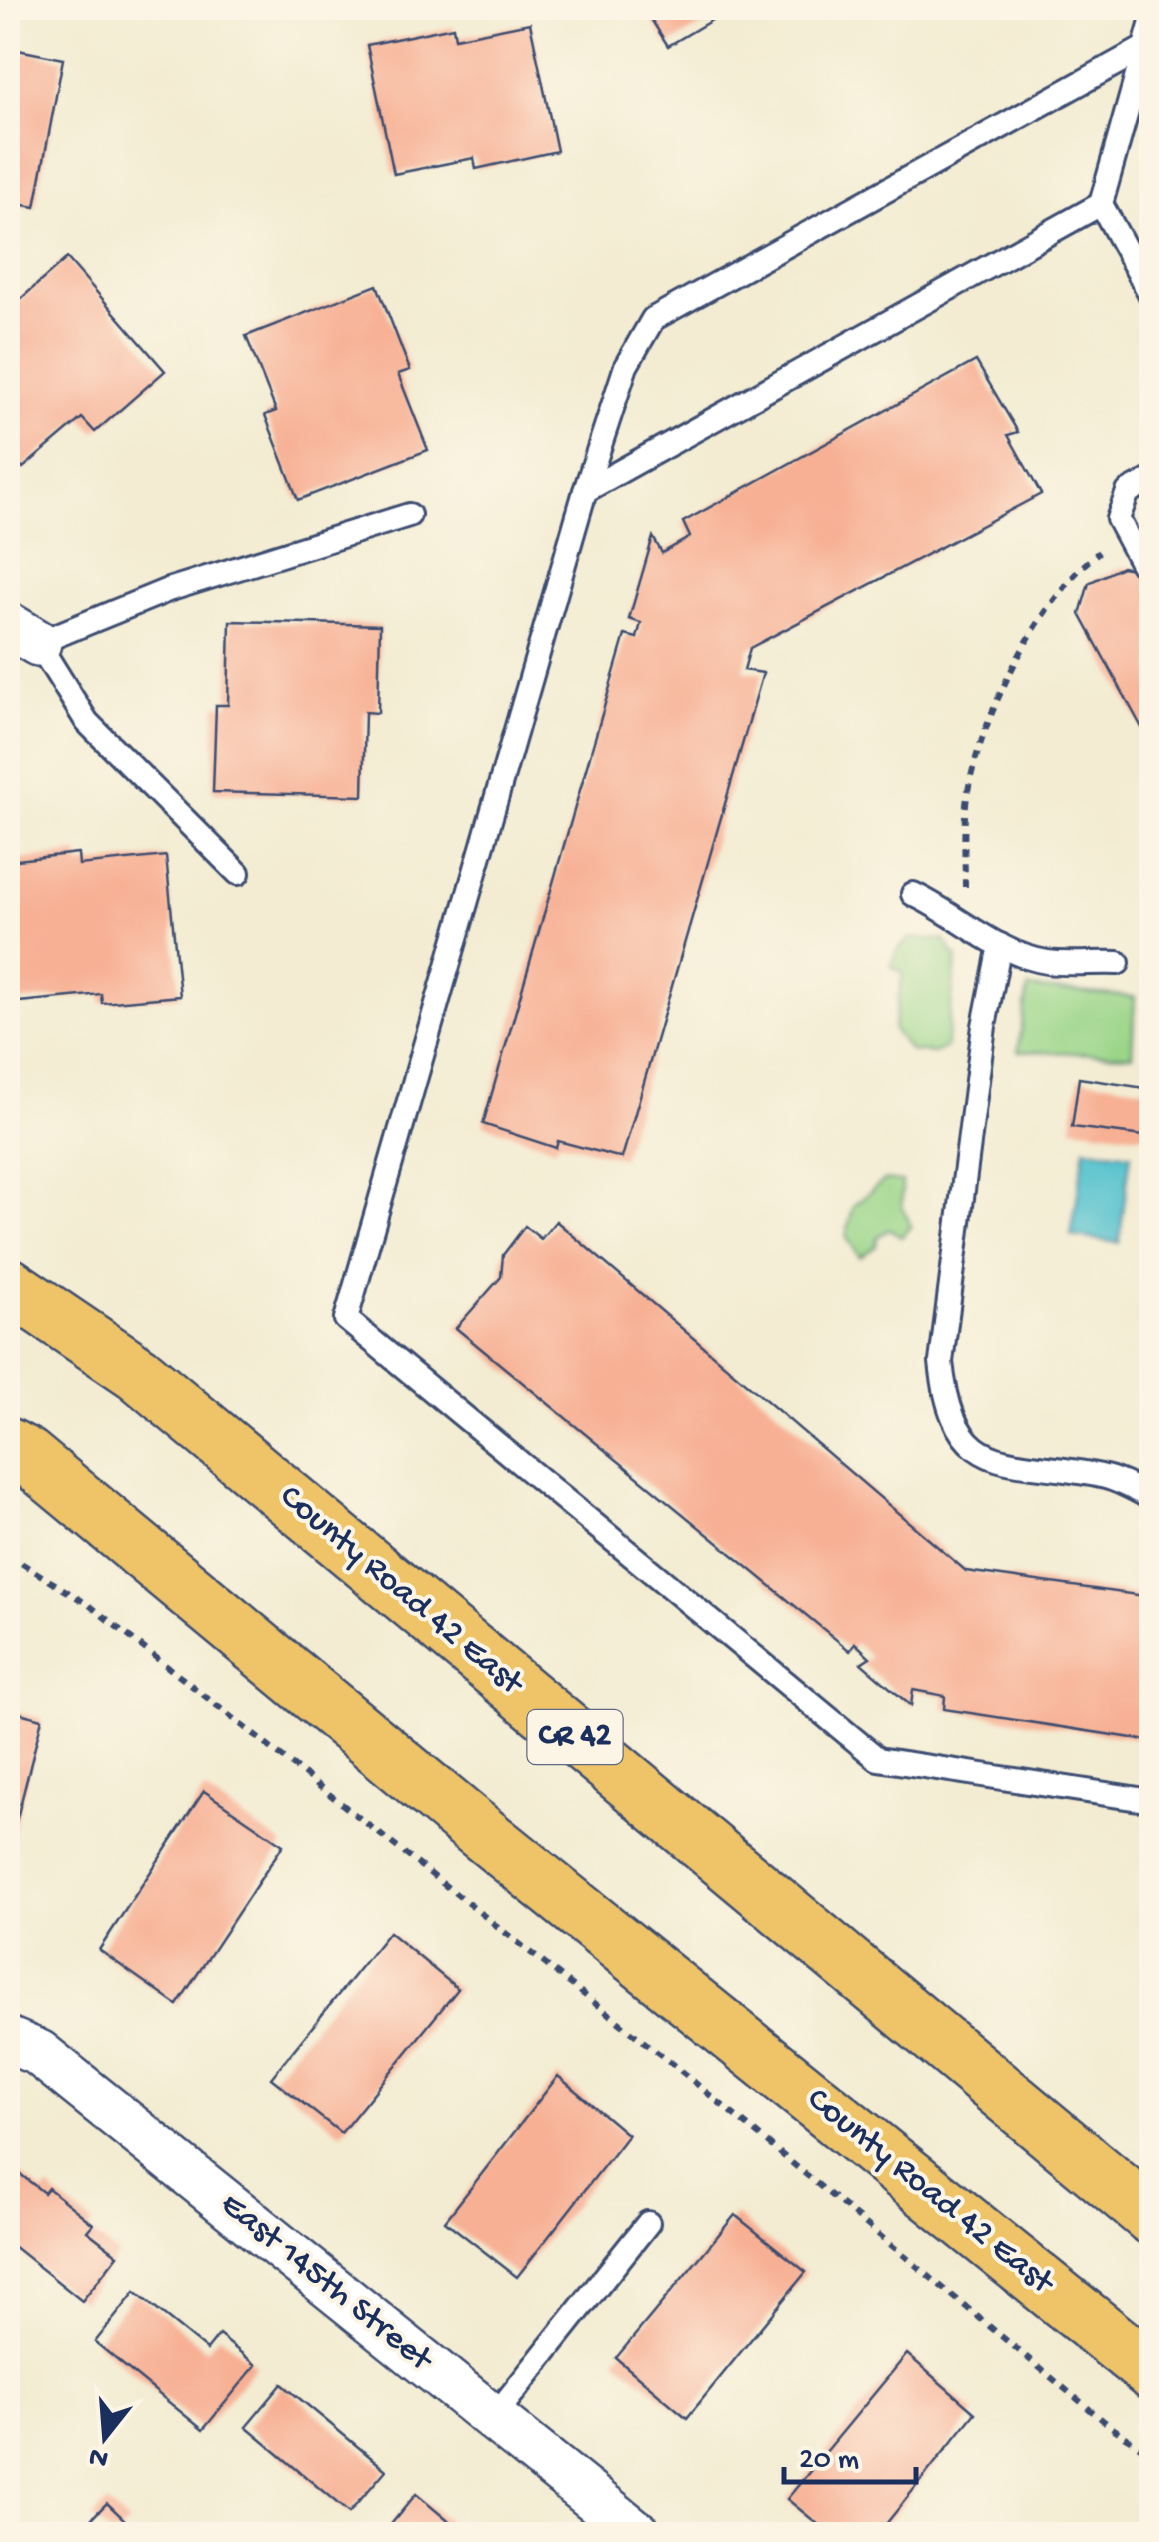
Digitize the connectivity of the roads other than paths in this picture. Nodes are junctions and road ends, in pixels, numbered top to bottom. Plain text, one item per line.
1 (1152, 22) edge
2 (1144, 48) junction
3 (1100, 204) junction
4 (1152, 297) edge
5 (1152, 478) edge
6 (585, 491) junction
7 (408, 516) dead end
8 (1142, 564) dead end
9 (23, 634) edge
10 (238, 873) dead end
11 (913, 894) dead end
12 (1000, 945) junction
13 (1118, 963) dead end
14 (8, 1286) edge
15 (8, 1446) edge
16 (1152, 1498) edge
17 (1152, 1801) edge
18 (8, 2040) edge
19 (1145, 2209) edge
20 (648, 2222) dead end
21 (1152, 2372) edge
22 (493, 2418) junction
23 (638, 2534) edge

1 - 2 lane
2 - 3 lane
2 - 6 lane
3 - 4 lane
3 - 6 lane
5 - 8 lane
6 - 17 lane
7 - 9 lane
9 - 10 lane
11 - 12 lane
12 - 13 lane
12 - 16 lane
14 - 19 highway, County Road 42 East / CR 42
15 - 21 highway, County Road 42 East
18 - 22 street, East 145th Street
20 - 22 lane
22 - 23 street, East 145th Street

